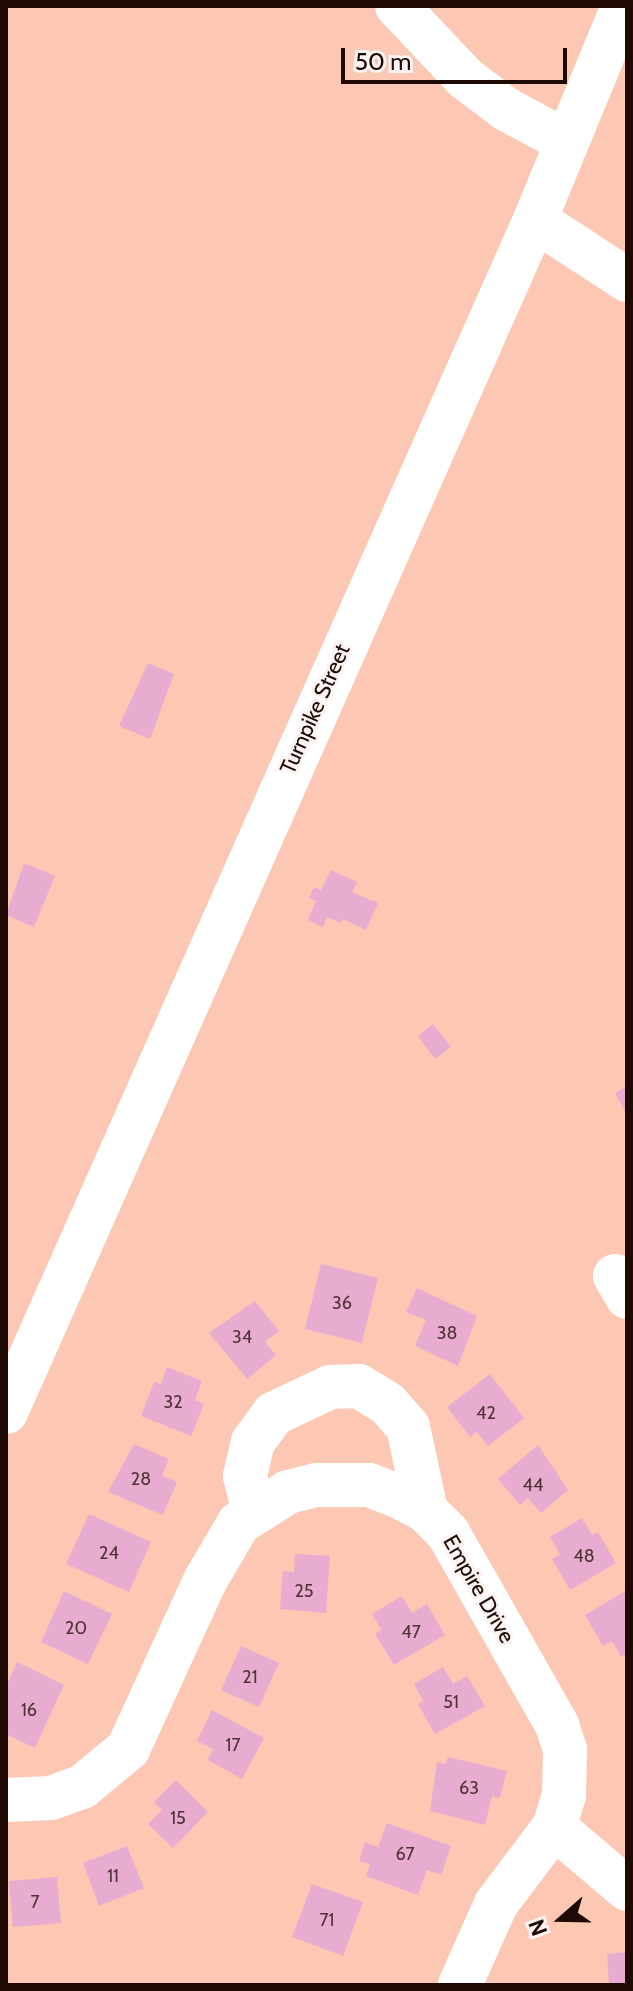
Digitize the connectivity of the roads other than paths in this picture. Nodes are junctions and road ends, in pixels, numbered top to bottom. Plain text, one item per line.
1 (397, 6) edge
2 (623, 6) edge
3 (567, 142) junction
4 (535, 220) junction
5 (627, 280) edge
6 (6, 1412) edge
7 (426, 1511) junction
8 (254, 1512) junction
9 (6, 1800) edge
10 (554, 1827) junction
11 (627, 1889) edge
12 (460, 1985) edge

1 - 3 main road
2 - 3 main road, Turnpike Street
3 - 4 main road, Turnpike Street
4 - 5 main road
4 - 6 main road, Turnpike Street
7 - 8 main road, Empire Drive
7 - 8 main road
7 - 10 main road, Empire Drive
8 - 9 main road, Empire Drive
10 - 11 main road
10 - 12 main road, Empire Drive

